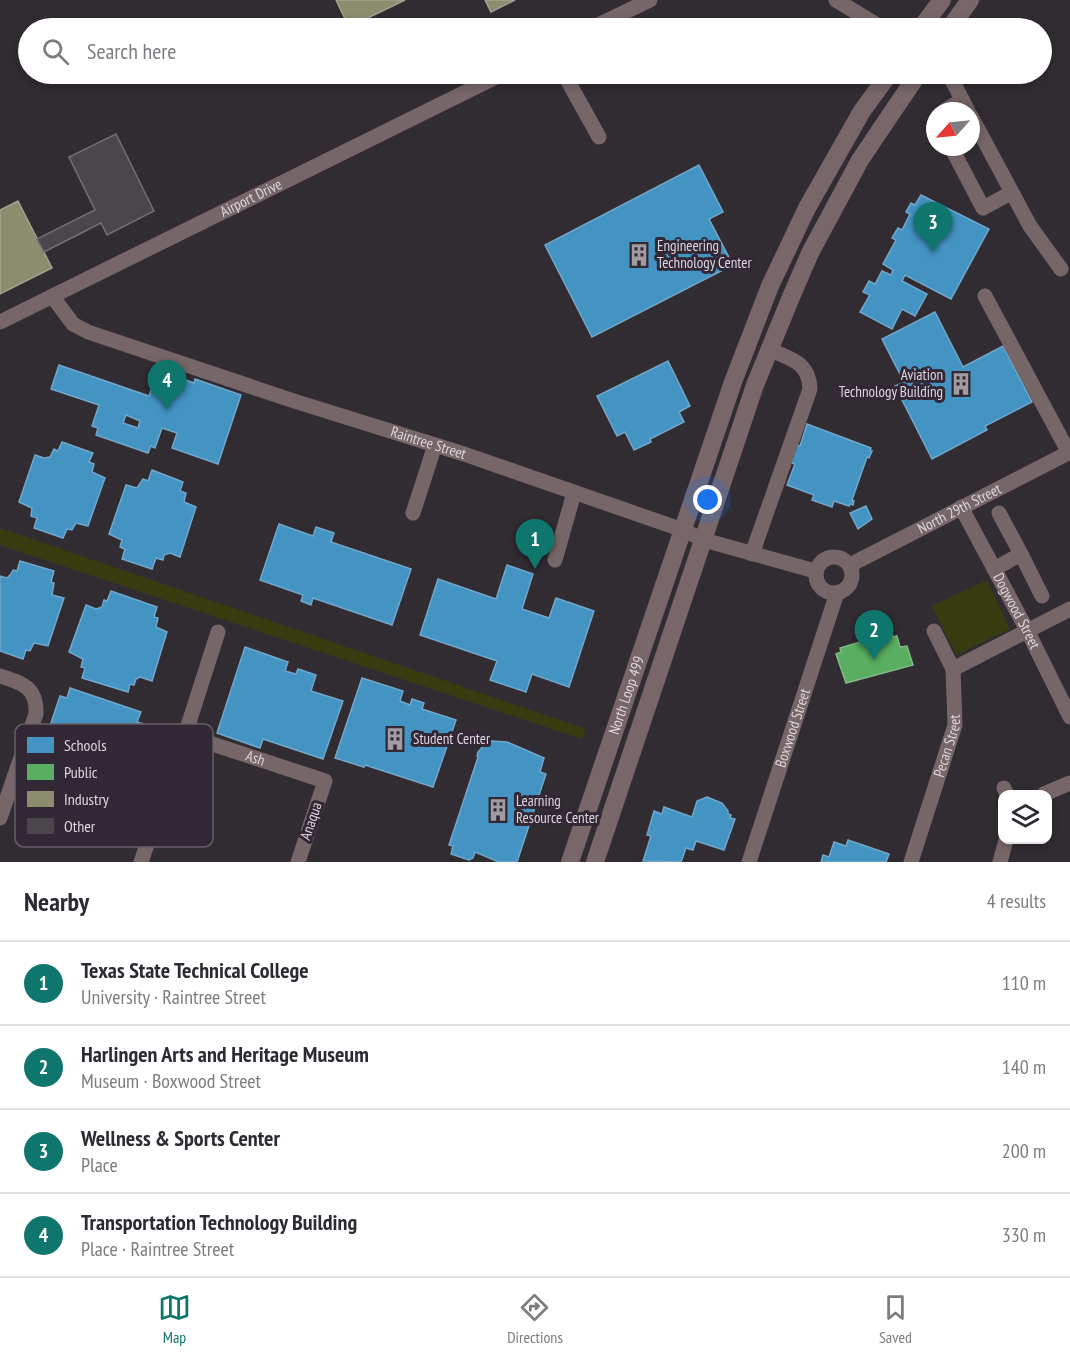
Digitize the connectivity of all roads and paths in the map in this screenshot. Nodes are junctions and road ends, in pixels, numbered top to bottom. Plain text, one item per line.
1 (650, 0) edge
2 (836, 0) edge
3 (942, 0) edge
4 (970, 0) edge
5 (613, 18) edge
6 (866, 18) edge
7 (928, 18) edge
8 (957, 18) edge
9 (482, 84) edge
10 (569, 84) edge
11 (882, 84) edge
12 (911, 84) edge
13 (954, 84) edge
14 (963, 102) edge
15 (980, 133) edge
16 (598, 137) dead end
17 (956, 156) edge
18 (1011, 193) junction
19 (1061, 269) dead end
20 (52, 296) junction
21 (985, 296) dead end
22 (0, 322) edge
23 (770, 350) junction
24 (435, 445) junction
25 (1069, 452) edge
26 (574, 494) junction
27 (961, 507) junction
28 (413, 513) dead end
29 (999, 513) dead end
30 (684, 531) junction
31 (704, 540) junction
32 (752, 554) junction
33 (1021, 555) junction
34 (555, 560) dead end
35 (850, 565) junction
36 (994, 569) junction
37 (815, 571) junction
38 (837, 593) junction
39 (1042, 596) dead end
40 (1070, 609) edge
41 (1027, 630) junction
42 (934, 631) dead end
43 (218, 632) dead end
44 (953, 669) junction
45 (0, 676) edge
46 (1070, 717) edge
47 (33, 724) edge
48 (189, 724) edge
49 (213, 744) edge
50 (15, 775) edge
51 (325, 781) joint
52 (1070, 783) edge
53 (1052, 791) edge
54 (0, 818) edge
55 (1005, 844) edge
56 (146, 847) edge
57 (141, 862) edge
58 (298, 862) edge
59 (570, 862) edge
60 (595, 862) edge
61 (749, 862) edge
62 (911, 862) edge
63 (1000, 862) edge

1 - 5 street
2 - 6 street
3 - 7 main road
4 - 8 main road
9 - 20 street, Airport Drive
10 - 16 street
11 - 30 main road, North Loop 499
12 - 23 main road, North Loop 499
13 - 14 street
15 - 18 street
17 - 18 street
18 - 19 street
20 - 22 street, Airport Drive
20 - 24 street, Raintree Street
21 - 25 street
23 - 31 main road, North Loop 499
23 - 32 street
24 - 26 street, Raintree Street
24 - 28 street
25 - 27 street, North 29th Street
26 - 30 street, Raintree Street
26 - 34 street
27 - 35 street, North 29th Street
27 - 36 street, Dogwood Street
29 - 33 street
30 - 31 street, Raintree Street
30 - 59 main road, North Loop 499
31 - 32 street, Raintree Street
31 - 60 main road, North Loop 499
32 - 37 street, Raintree Street
33 - 36 street
33 - 39 street
35 - 37 street
35 - 38 street
36 - 41 street, Dogwood Street
37 - 38 street
38 - 61 street, Boxwood Street
40 - 41 street
41 - 44 street
41 - 46 street, Dogwood Street
42 - 44 street, Pecan Street
43 - 48 street
44 - 62 street, Pecan Street
45 - 47 street
49 - 51 street, Ash
50 - 54 street
51 - 58 street, Anaqua
52 - 53 street
55 - 63 street
56 - 57 street

